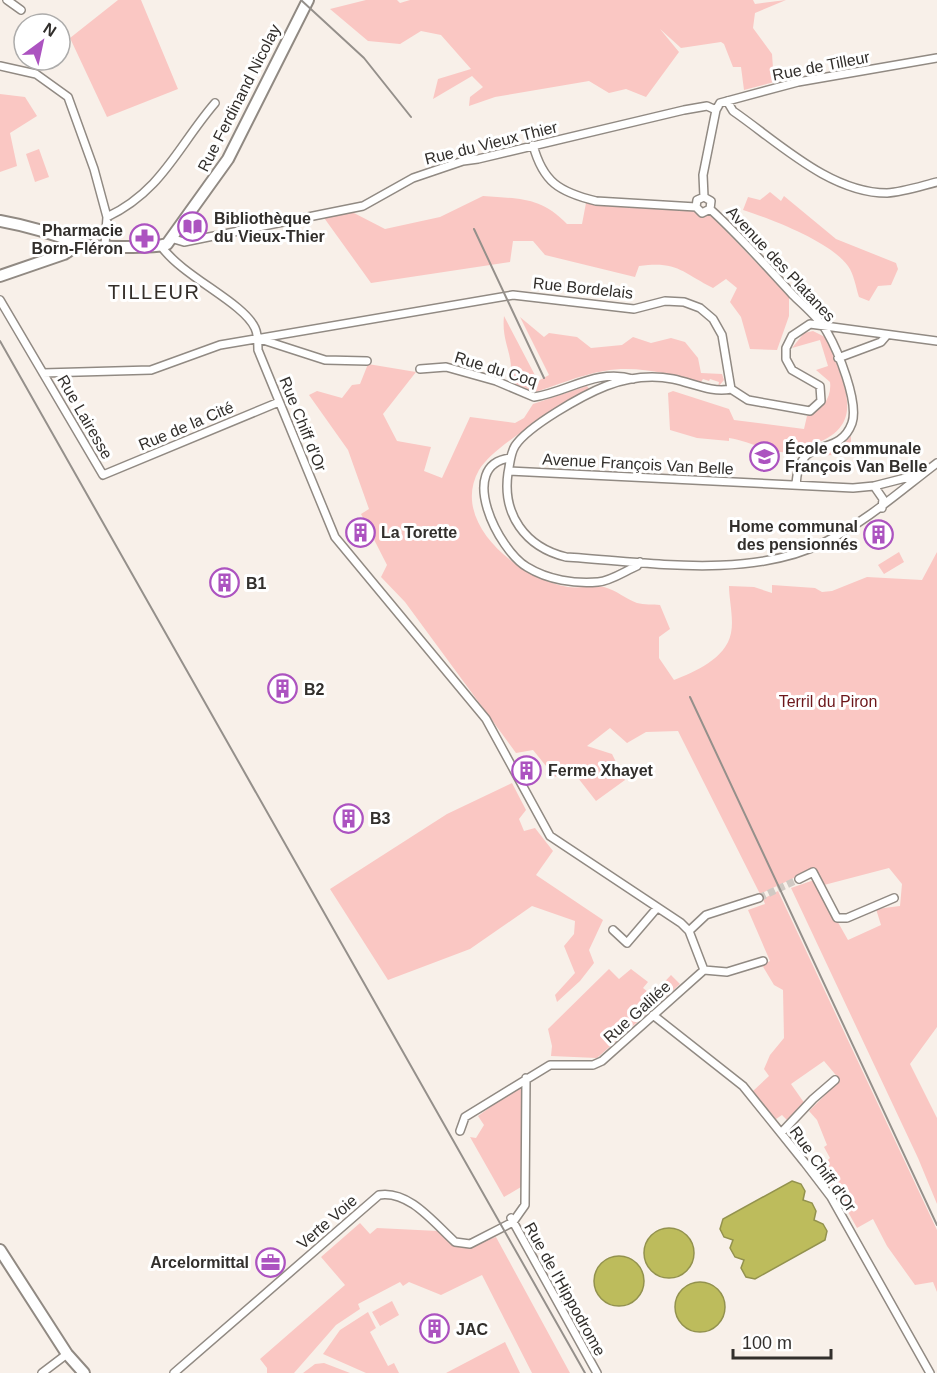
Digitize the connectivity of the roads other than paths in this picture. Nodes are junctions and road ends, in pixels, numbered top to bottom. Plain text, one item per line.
1 (7, 0) edge
2 (308, 0) edge
3 (21, 10) dead end
4 (937, 58) edge
5 (0, 66) edge
6 (727, 101) junction
7 (215, 103) dead end
8 (716, 110) junction
9 (533, 145) junction
10 (937, 182) edge
11 (704, 196) junction
12 (696, 207) junction
13 (710, 209) junction
14 (107, 217) junction
15 (0, 221) edge
16 (174, 239) junction
17 (80, 244) junction
18 (105, 245) junction
19 (161, 246) junction
20 (0, 276) edge
21 (0, 300) edge
22 (821, 324) junction
23 (887, 335) junction
24 (258, 338) junction
25 (937, 341) edge
26 (837, 358) junction
27 (367, 361) dead end
28 (420, 369) dead end
29 (43, 373) junction
30 (633, 379) junction
31 (731, 389) junction
32 (279, 402) junction
33 (510, 458) junction
34 (937, 463) edge
35 (509, 471) junction
36 (923, 473) junction
37 (103, 475) joint
38 (796, 485) junction
39 (874, 486) junction
40 (882, 508) junction
41 (640, 562) junction
42 (799, 879) tunnel mouth
43 (759, 898) tunnel mouth
44 (894, 898) dead end
45 (657, 908) junction
46 (613, 930) dead end
47 (688, 931) junction
48 (762, 962) dead end
49 (704, 970) junction
50 (654, 1015) junction
51 (526, 1078) junction
52 (835, 1080) dead end
53 (460, 1131) dead end
54 (781, 1133) junction
55 (512, 1220) junction
56 (0, 1250) edge
57 (67, 1354) junction
58 (42, 1373) edge
59 (84, 1373) edge
60 (174, 1373) edge
61 (597, 1373) edge
62 (930, 1373) edge

1 - 3 street
2 - 16 street, Rue Ferdinand Nicolay
4 - 6 street, Rue de Tilleur
5 - 14 street
6 - 8 street, Rue de Tilleur
6 - 10 street
7 - 14 street
8 - 9 street, Rue du Vieux Thier
8 - 11 street
9 - 12 street
9 - 16 street, Rue du Vieux Thier
11 - 12 street
11 - 13 street
12 - 13 street
13 - 22 street, Avenue des Platanes
14 - 18 street
15 - 17 street, Rue Ferdinand Nicolay
16 - 19 street, Rue Ferdinand Nicolay
17 - 18 street, Rue Ferdinand Nicolay
17 - 20 street
18 - 19 street, Rue Ferdinand Nicolay
19 - 24 street, Rue Chiff d'Or
21 - 29 street, Rue Lairesse
22 - 23 street
22 - 26 street, Avenue des Platanes
22 - 31 street
23 - 25 street
23 - 26 street
24 - 27 street
24 - 29 street, Rue Bordelais
24 - 31 street, Rue Bordelais
24 - 32 street, Rue Chiff d'Or
26 - 38 street, Avenue des Platanes
28 - 30 street, Rue du Coq
29 - 37 street, Rue Lairesse
30 - 31 street
30 - 33 street
32 - 37 street, Rue de la Cité
32 - 45 street, Rue Chiff d'Or
33 - 35 street
33 - 41 street
34 - 36 street
35 - 38 street, Avenue François Van Belle
35 - 41 street
36 - 39 street, Avenue François Van Belle
36 - 40 street
38 - 39 street, Avenue François Van Belle
39 - 40 street
40 - 41 street
42 - 44 street
43 - 47 street
45 - 46 street
45 - 47 street, Rue Chiff d'Or
47 - 49 street
48 - 49 street
49 - 50 street, Rue Galilée
50 - 51 street, Rue Galilée
50 - 54 street, Rue Chiff d'Or
51 - 53 street, Rue Galilée
51 - 55 street
52 - 54 street
54 - 62 street, Rue Chiff d'Or
55 - 60 street, Verte Voie
55 - 61 street, Rue de l'Hippodrome
56 - 57 street
57 - 58 street
57 - 59 street

